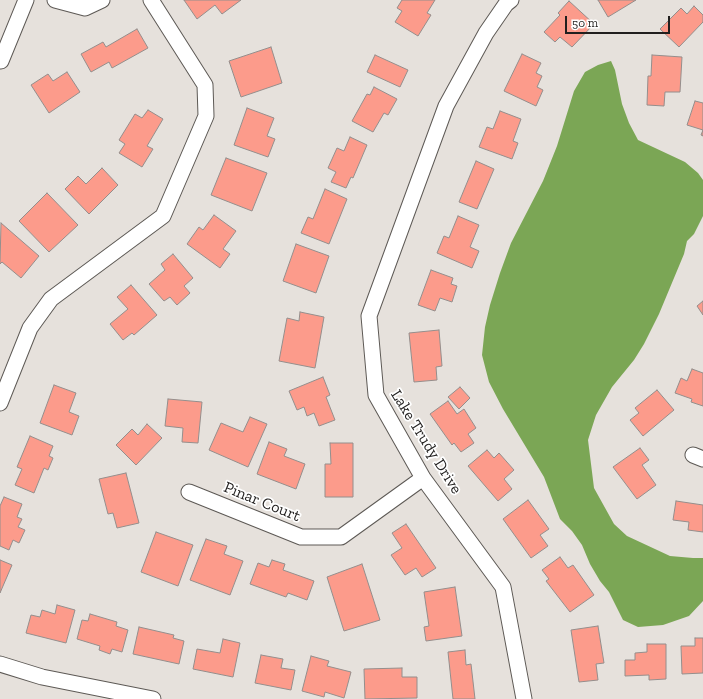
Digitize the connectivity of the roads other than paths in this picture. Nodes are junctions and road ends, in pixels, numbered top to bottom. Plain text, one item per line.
1 (26, 0) edge
2 (56, 0) edge
3 (102, 0) edge
4 (151, 0) edge
5 (510, 0) edge
6 (1, 60) edge
7 (0, 403) edge
8 (423, 478) junction
9 (189, 492) dead end
10 (0, 664) edge
11 (153, 699) edge
12 (524, 699) edge

1 - 6 street
2 - 3 street
4 - 7 street
5 - 8 street, Lake Trudy Drive
8 - 9 street, Pinar Court
8 - 12 street, Lake Trudy Drive
10 - 11 street

